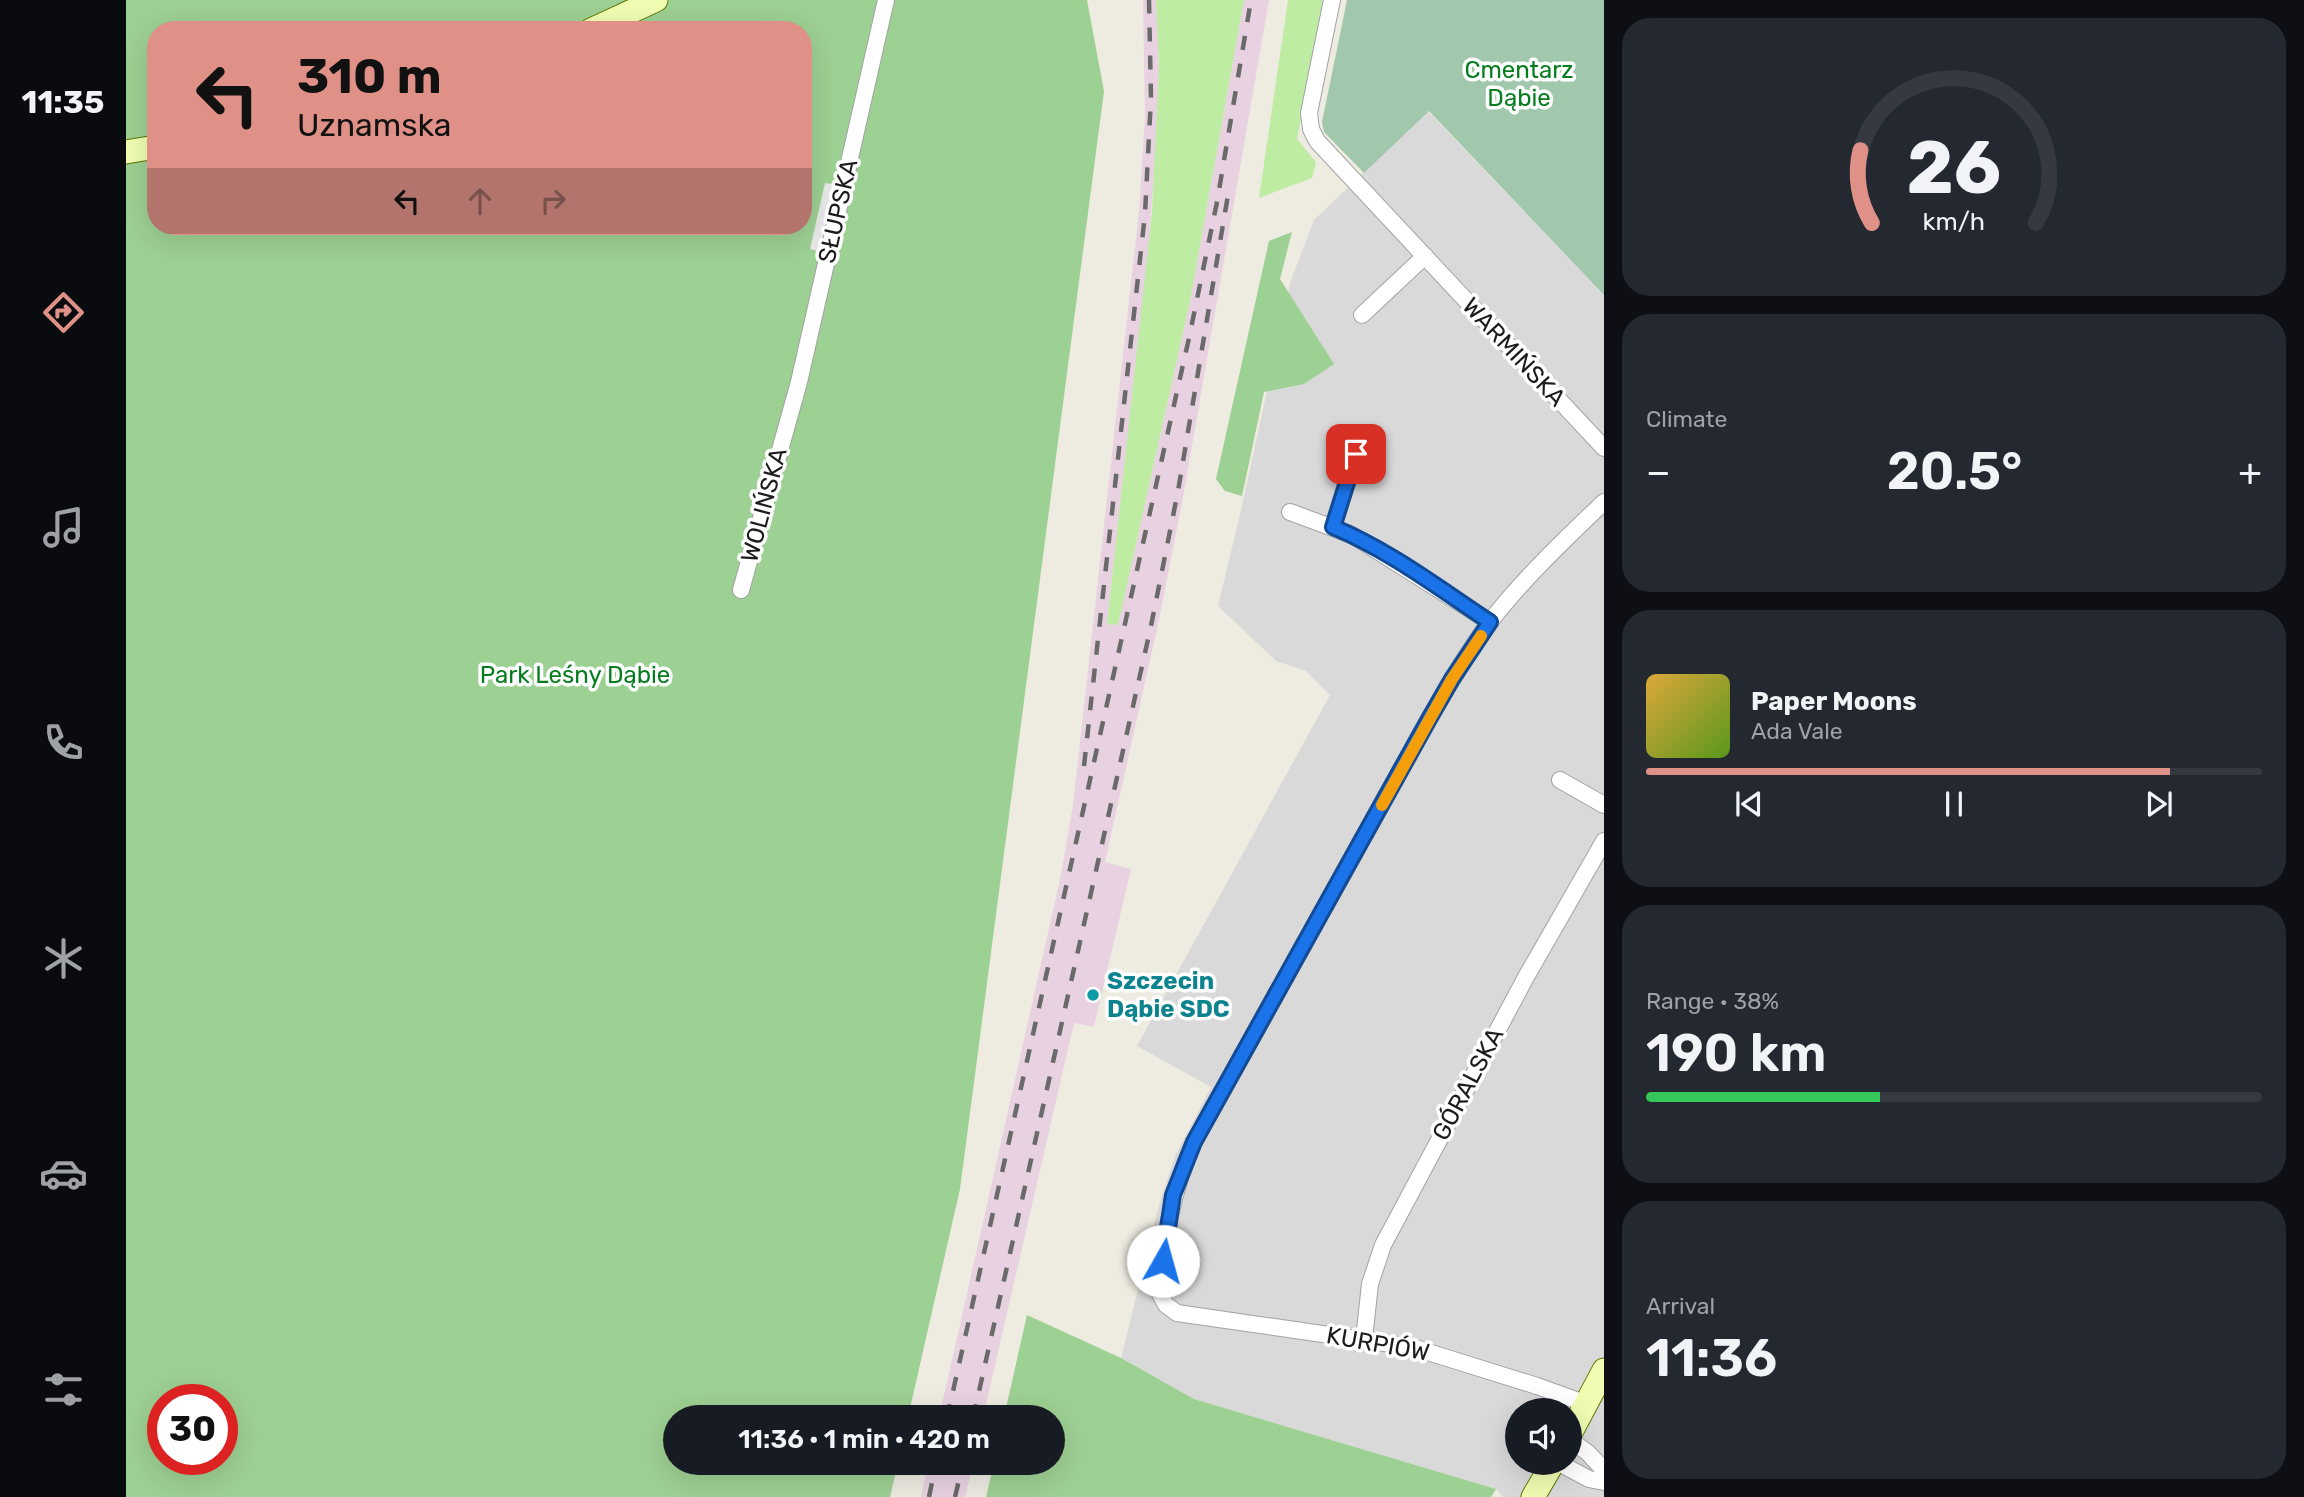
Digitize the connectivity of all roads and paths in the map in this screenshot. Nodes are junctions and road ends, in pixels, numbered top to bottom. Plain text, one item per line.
1 (656, 0) edge
2 (886, 0) edge
3 (1332, 0) edge
4 (610, 21) edge
5 (147, 148) edge
6 (126, 152) edge
7 (1425, 256) junction
8 (1362, 315) dead end
9 (788, 421) joint
10 (1362, 433) dead end
11 (1604, 448) edge
12 (1604, 502) edge
13 (1290, 512) dead end
14 (1333, 527) junction
15 (741, 590) dead end
16 (1490, 622) junction
17 (1560, 780) dead end
18 (1604, 805) edge
19 (1604, 841) edge
20 (1364, 1339) junction
21 (1604, 1370) edge
22 (1587, 1405) junction
23 (1582, 1414) edge
24 (1582, 1448) edge
25 (1604, 1470) edge
26 (1548, 1475) edge
27 (1581, 1475) edge
28 (1604, 1482) edge
29 (1533, 1497) edge

1 - 4 street
2 - 9 street, SŁUPSKA
3 - 7 street, WARMIŃSKA
5 - 6 street
7 - 8 street
7 - 11 street, WARMIŃSKA
9 - 15 street, WOLIŃSKA
10 - 14 street
12 - 16 street
13 - 14 street
14 - 16 street
16 - 20 street, KURPIÓW
17 - 18 street
19 - 20 street, GÓRALSKA
20 - 22 street, KURPIÓW
21 - 22 street
22 - 23 street
24 - 25 street
26 - 29 street
27 - 28 street

